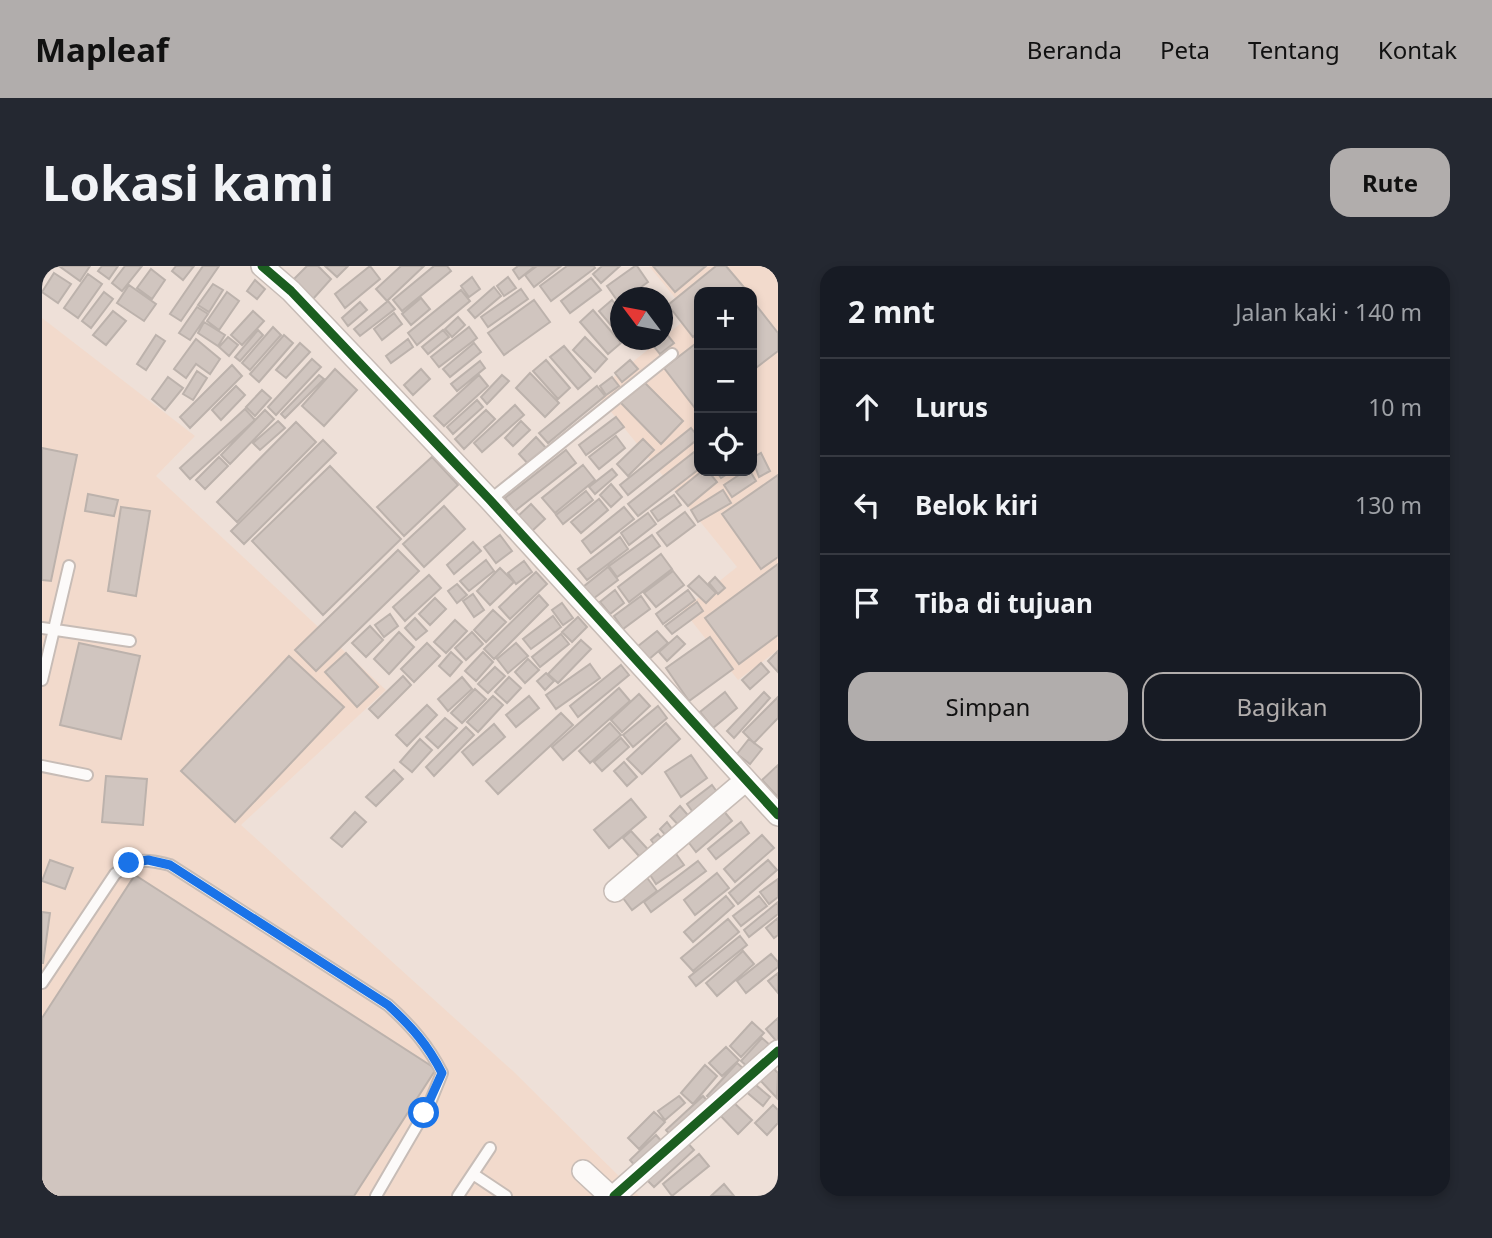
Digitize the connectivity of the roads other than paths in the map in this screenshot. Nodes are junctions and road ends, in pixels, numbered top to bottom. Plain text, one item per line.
1 (262, 266) edge
2 (672, 354) dead end
3 (490, 499) junction
4 (69, 566) dead end
5 (42, 628) edge
6 (55, 631) junction
7 (130, 641) dead end
8 (42, 680) edge
9 (42, 766) edge
10 (87, 775) dead end
11 (746, 780) junction
12 (778, 816) edge
13 (615, 891) dead end
14 (42, 983) edge
15 (778, 1051) edge
16 (490, 1148) dead end
17 (583, 1171) dead end
18 (473, 1174) junction
19 (376, 1196) edge
20 (458, 1196) edge
21 (506, 1196) edge
22 (612, 1196) edge

1 - 3 street
2 - 3 lane
3 - 11 street
4 - 6 lane
5 - 6 lane
6 - 7 lane
6 - 8 lane
9 - 10 lane
11 - 12 street
11 - 13 street
14 - 19 lane
15 - 22 street
16 - 18 lane
17 - 22 street
18 - 20 lane
18 - 21 lane

